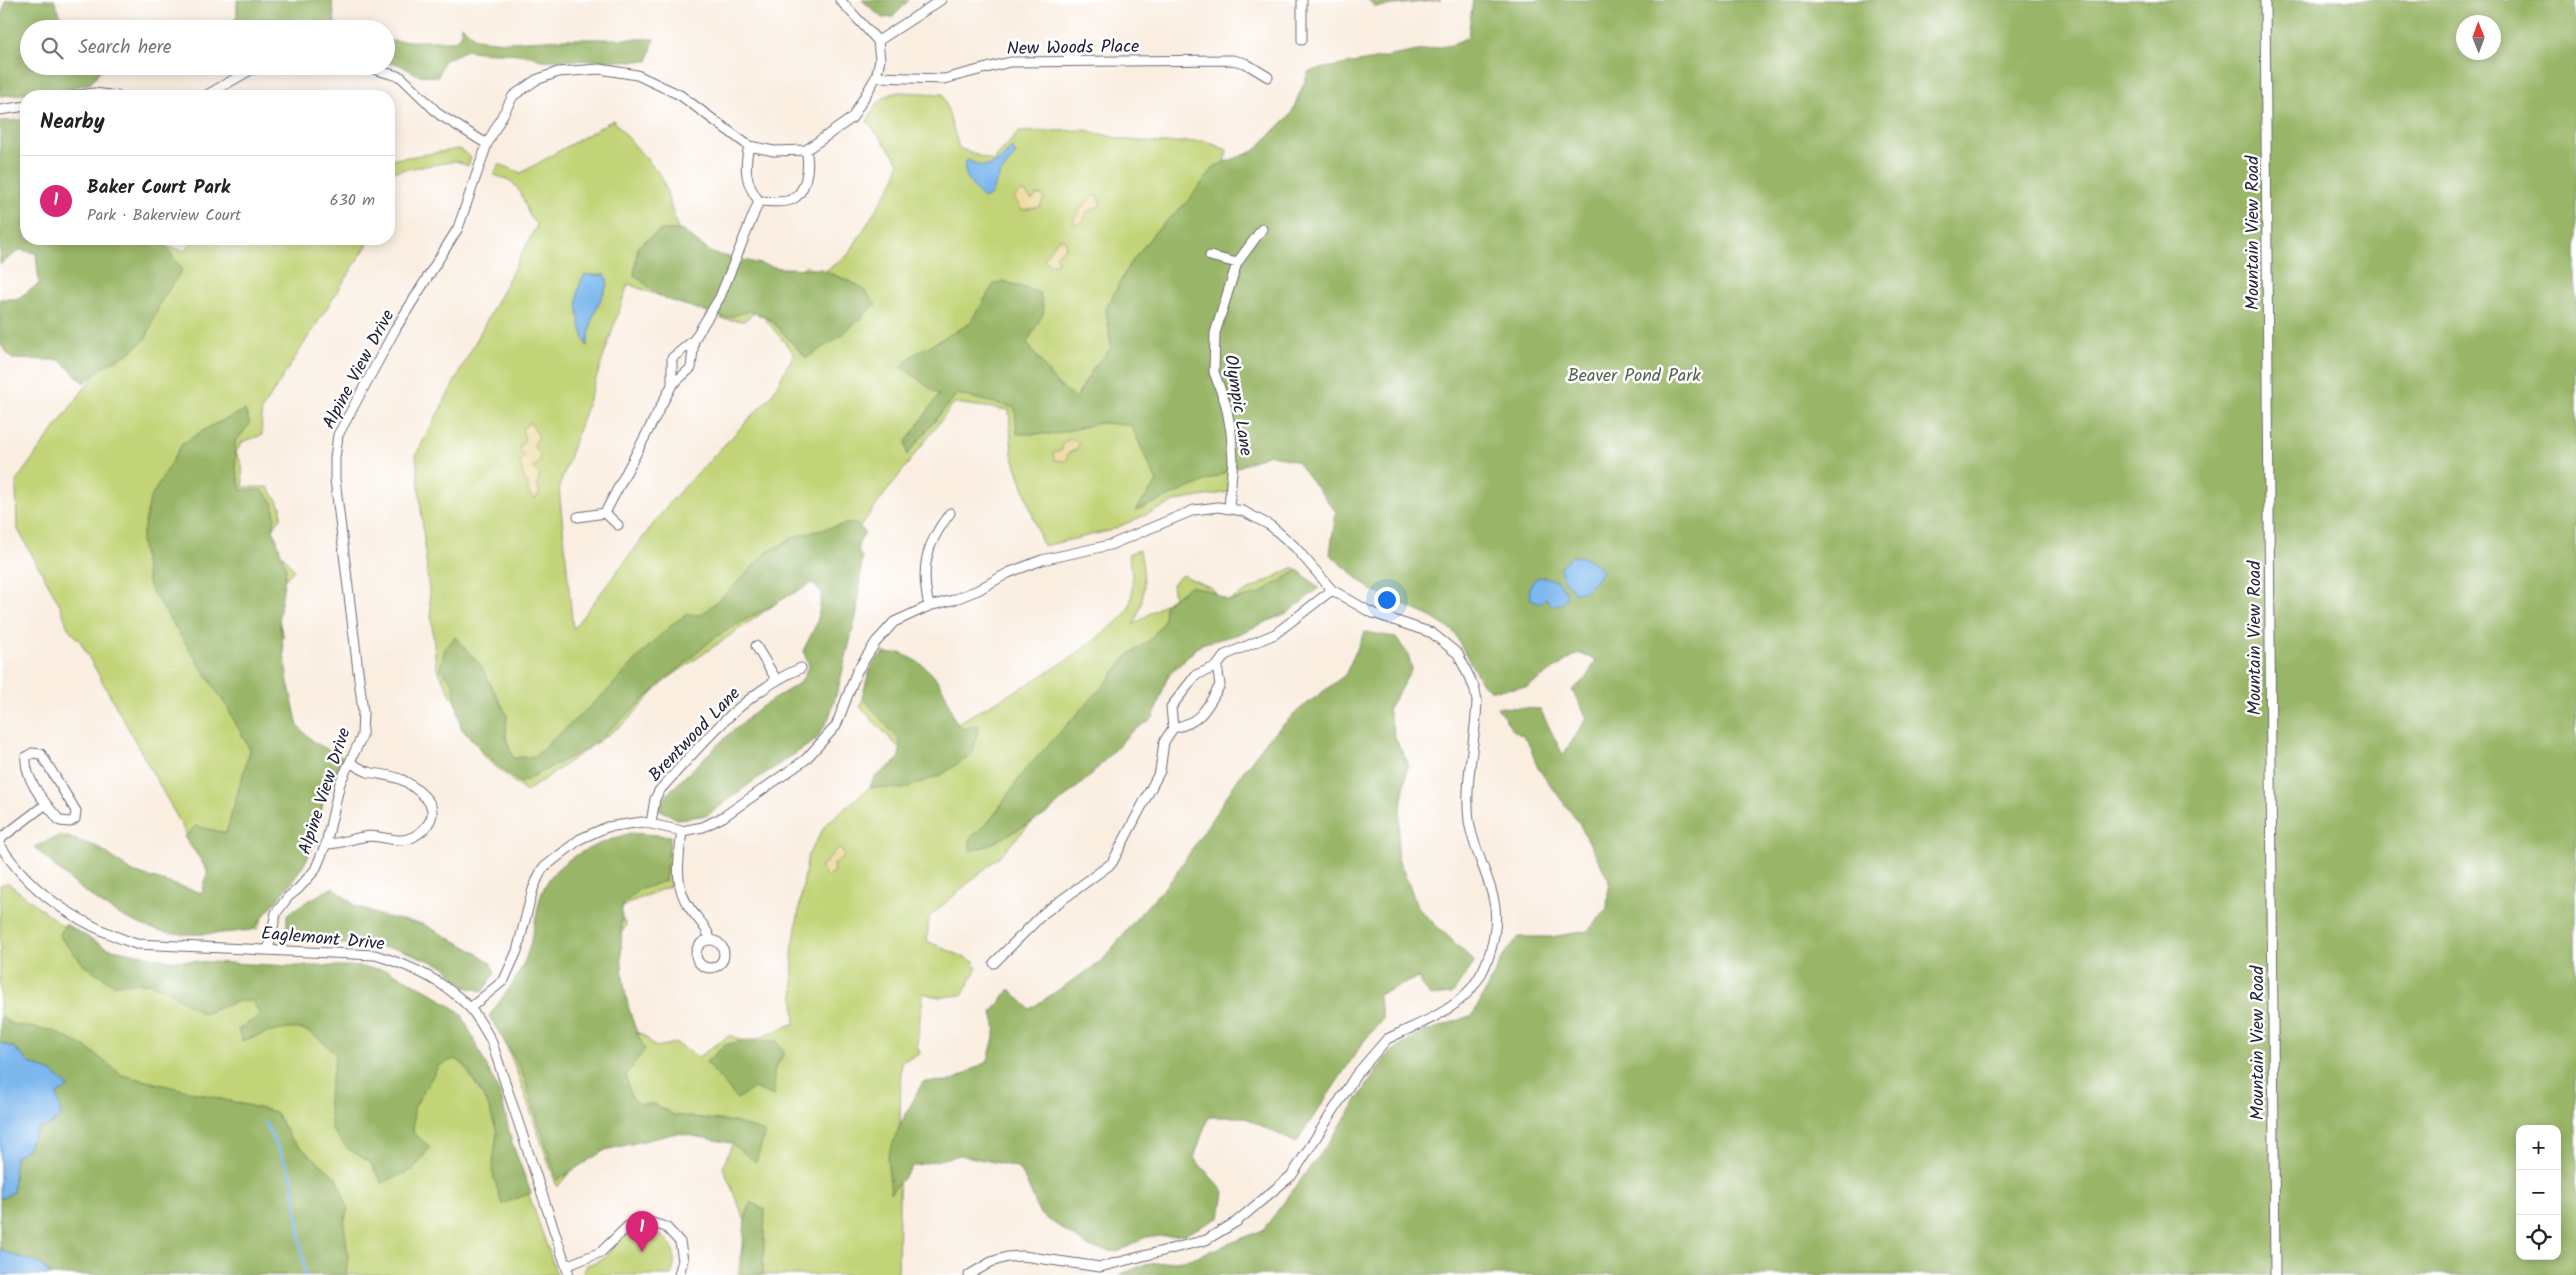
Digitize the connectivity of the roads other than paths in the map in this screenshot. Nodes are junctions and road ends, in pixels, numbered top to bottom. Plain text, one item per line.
1 (840, 0) edge
2 (941, 0) edge
3 (1302, 0) edge
4 (2265, 0) edge
5 (1302, 40) dead end
6 (878, 41) junction
7 (242, 75) edge
8 (394, 75) edge
9 (1268, 77) dead end
10 (876, 78) junction
11 (216, 90) edge
12 (20, 107) edge
13 (0, 110) edge
14 (488, 144) junction
15 (749, 146) junction
16 (806, 150) junction
17 (758, 201) junction
18 (1262, 230) dead end
19 (1210, 256) dead end
20 (1237, 263) junction
21 (694, 340) junction
22 (672, 385) junction
23 (1230, 508) junction
24 (605, 513) junction
25 (950, 513) dead end
26 (578, 517) dead end
27 (618, 526) dead end
28 (1332, 590) junction
29 (930, 606) junction
30 (756, 646) dead end
31 (1217, 666) junction
32 (801, 668) dead end
33 (776, 679) junction
34 (1173, 728) junction
35 (351, 763) junction
36 (46, 804) junction
37 (651, 823) junction
38 (682, 831) junction
39 (0, 839) edge
40 (326, 844) junction
41 (0, 845) edge
42 (710, 939) dead end
43 (268, 950) junction
44 (994, 963) dead end
45 (470, 1008) junction
46 (568, 1271) edge
47 (679, 1275) edge
48 (969, 1275) edge
49 (2275, 1275) edge

1 - 6 street
2 - 6 street
3 - 5 street
4 - 49 street, Mountain View Road
6 - 10 street
7 - 11 street
8 - 14 street
9 - 10 street, New Woods Place
10 - 16 street
12 - 13 street
14 - 15 street, Alpine View Drive
14 - 35 street, Alpine View Drive
15 - 16 street, Alpine View Drive
15 - 17 street
16 - 17 street
17 - 21 street
18 - 20 street, Olympic Lane
19 - 20 street
20 - 23 street, Olympic Lane
21 - 22 street
21 - 22 street
22 - 24 street
23 - 28 street
23 - 29 street
24 - 26 street
24 - 27 street
25 - 29 street
28 - 31 street
28 - 48 street
29 - 38 street
30 - 33 street
31 - 34 street
31 - 34 street
32 - 33 street, Brentwood Lane
33 - 37 street, Brentwood Lane
34 - 44 street
35 - 40 street, Alpine View Drive
35 - 40 street
36 - 36 street
36 - 39 street
37 - 38 street
37 - 45 street
38 - 42 street
40 - 43 street, Alpine View Drive
41 - 43 street, Eaglemont Drive
43 - 45 street, Eaglemont Drive
45 - 46 street, Eaglemont Drive
46 - 47 street

